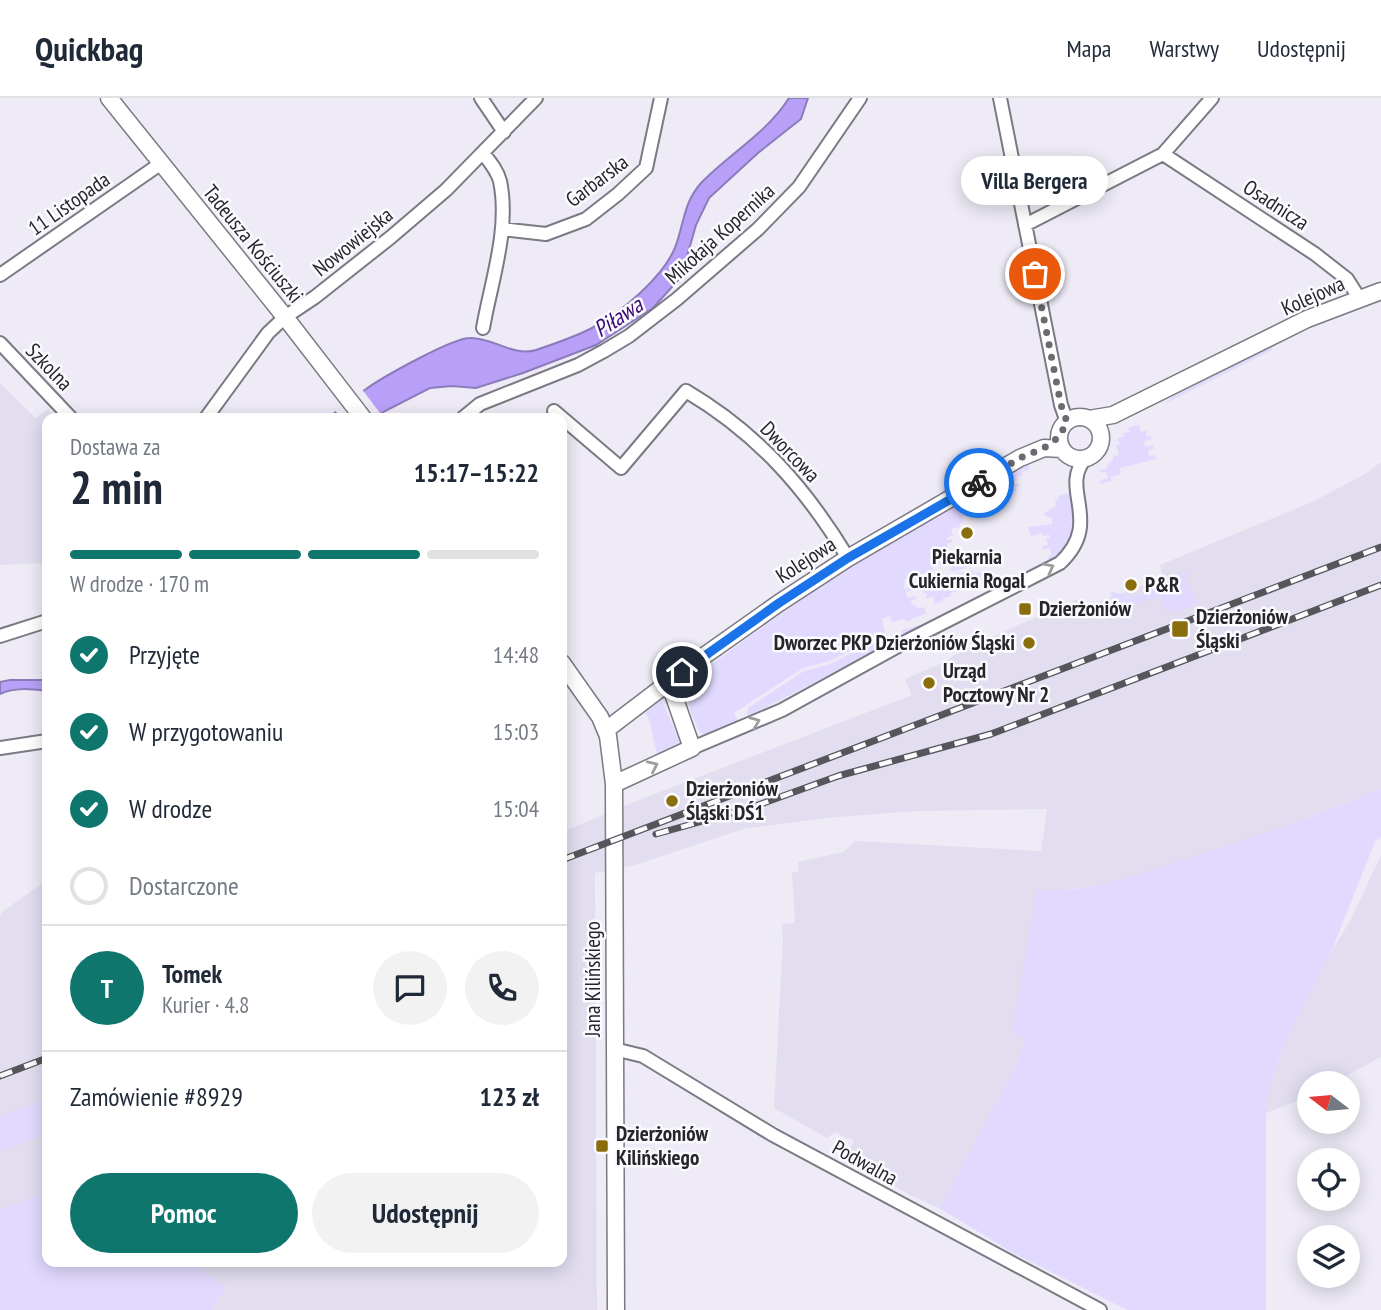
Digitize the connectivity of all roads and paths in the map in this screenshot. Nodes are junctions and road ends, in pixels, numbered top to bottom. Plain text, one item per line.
1 (109, 98) edge
2 (481, 98) edge
3 (536, 98) edge
4 (661, 98) edge
5 (860, 98) edge
6 (1000, 98) edge
7 (1212, 98) edge
8 (503, 131) junction
9 (483, 153) junction
10 (1163, 154) junction
11 (160, 164) junction
12 (1025, 225) junction
13 (502, 229) junction
14 (0, 275) edge
15 (1381, 292) edge
16 (1359, 298) junction
17 (285, 317) junction
18 (483, 328) dead end
19 (0, 343) edge
20 (554, 411) dead end
21 (66, 413) edge
22 (210, 413) edge
23 (359, 413) edge
24 (469, 413) edge
25 (556, 413) edge
26 (567, 422) edge
27 (1067, 422) junction
28 (1094, 424) junction
29 (1061, 443) junction
30 (1085, 459) junction
31 (848, 558) junction
32 (42, 623) edge
33 (0, 636) edge
34 (567, 670) edge
35 (669, 682) junction
36 (606, 730) junction
37 (42, 742) edge
38 (0, 748) edge
39 (692, 748) junction
40 (614, 784) junction
41 (614, 1049) junction
42 (616, 1310) edge
43 (1100, 1310) edge

1 - 11 street, Tadeusza Kościuszki
2 - 8 street
3 - 8 street, Nowowiejska
4 - 13 street, Garbarska
5 - 24 street, Mikołaja Kopernika
6 - 12 street
7 - 10 street
8 - 9 street, Nowowiejska
9 - 13 street
9 - 17 street, Nowowiejska
10 - 12 street
10 - 16 street, Osadnicza
11 - 14 street, 11 Listopada
11 - 17 street, Tadeusza Kościuszki
12 - 27 street
13 - 18 street
15 - 16 street, Kolejowa
16 - 28 street, Kolejowa
17 - 22 street, Nowowiejska
17 - 23 street, Tadeusza Kościuszki
19 - 21 street, Szkolna
20 - 25 street, Dworcowa
26 - 31 street, Dworcowa
27 - 28 street
27 - 29 street
28 - 30 street
29 - 30 street
29 - 31 street, Kolejowa
39 -> 30 street
31 - 35 street, Kolejowa
32 - 33 street
34 - 36 street, Jana Kilińskiego
35 - 36 street, Kolejowa
35 - 39 street
36 - 40 street, Jana Kilińskiego
37 - 38 street
40 -> 39 street
40 - 41 street, Jana Kilińskiego
41 - 42 street, Jana Kilińskiego
41 - 43 street, Podwalna

